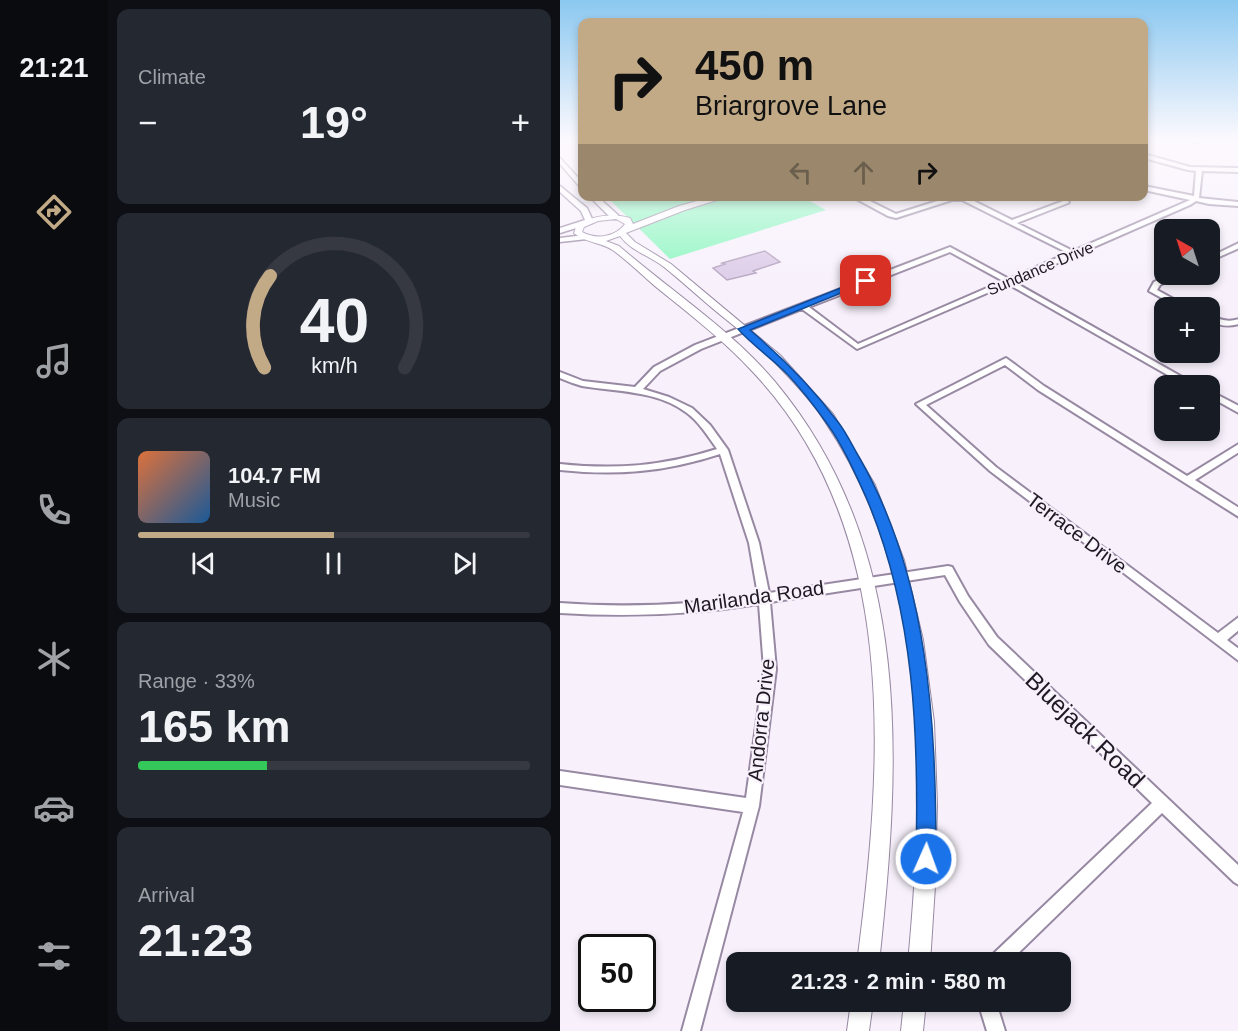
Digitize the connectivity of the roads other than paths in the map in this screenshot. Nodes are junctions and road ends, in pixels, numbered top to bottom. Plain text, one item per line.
1 (560, 188) edge
2 (1198, 188) edge
3 (1148, 189) edge
4 (1194, 199) junction
5 (598, 201) edge
6 (676, 201) edge
7 (708, 201) edge
8 (863, 201) edge
9 (945, 201) edge
10 (967, 201) edge
11 (1066, 201) edge
12 (1238, 204) edge
13 (617, 217) junction
14 (587, 222) junction
15 (1013, 222) junction
16 (560, 231) edge
17 (624, 231) junction
18 (590, 238) junction
19 (560, 240) edge
20 (1238, 245) edge
21 (1074, 254) junction
22 (1220, 254) edge
23 (676, 273) junction
24 (654, 280) junction
25 (1009, 282) junction
26 (1157, 285) edge
27 (1165, 297) edge
28 (803, 306) junction
29 (1238, 321) edge
30 (1220, 322) edge
31 (743, 329) junction
32 (722, 337) junction
33 (560, 375) edge
34 (1174, 375) edge
35 (637, 390) junction
36 (1220, 400) edge
37 (1238, 410) edge
38 (1238, 447) edge
39 (724, 450) junction
40 (560, 467) edge
41 (1188, 480) junction
42 (1238, 513) edge
43 (948, 570) joint
44 (900, 576) junction
45 (867, 580) junction
46 (764, 597) junction
47 (560, 608) edge
48 (1238, 622) edge
49 (1218, 640) junction
50 (1238, 656) edge
51 (560, 778) edge
52 (1160, 804) junction
53 (752, 806) junction
54 (1238, 877) edge
55 (869, 952) edge
56 (921, 952) edge
57 (1007, 952) edge
58 (861, 1012) edge
59 (915, 1012) edge
60 (990, 1012) edge
61 (691, 1031) edge
62 (858, 1031) edge
63 (912, 1031) edge
64 (996, 1031) edge

1 - 14 street
2 - 4 street
3 - 4 street
4 - 12 street
4 - 21 street, Sundance Drive
5 - 13 street
6 - 13 main road
7 - 17 main road
8 - 9 street
10 - 15 street
11 - 15 street
13 - 14 main road
13 - 17 main road
14 - 16 street
14 - 18 main road
15 - 21 street
17 - 18 main road
17 - 23 main road
18 - 19 street
18 - 24 main road
20 - 22 street
21 - 25 street, Sundance Drive
23 - 24 main road
23 - 31 main road
24 - 32 main road
25 - 28 street
25 - 28 street, Sundance Drive
25 - 34 street
26 - 27 street
28 - 31 street
29 - 30 street
31 - 32 street
31 - 44 main road
32 - 35 street
32 - 45 main road
33 - 35 street, Andorra Drive
35 - 39 street, Andorra Drive
36 - 37 street
38 - 41 street
39 - 40 street
39 - 46 street, Andorra Drive
41 - 42 street
41 - 49 street, Terrace Drive
43 - 44 street, Marilanda Road
43 - 52 street, Bluejack Road
44 - 45 street, Marilanda Road
44 - 56 main road
45 - 46 street, Marilanda Road
45 - 55 main road
46 - 47 street, Marilanda Road
46 - 53 street, Andorra Drive
48 - 49 street
49 - 50 street, Terrace Drive
51 - 53 street
52 - 54 street, Bluejack Road
52 - 57 street
53 - 61 street, Andorra Drive
58 - 62 main road
59 - 63 main road
60 - 64 street

